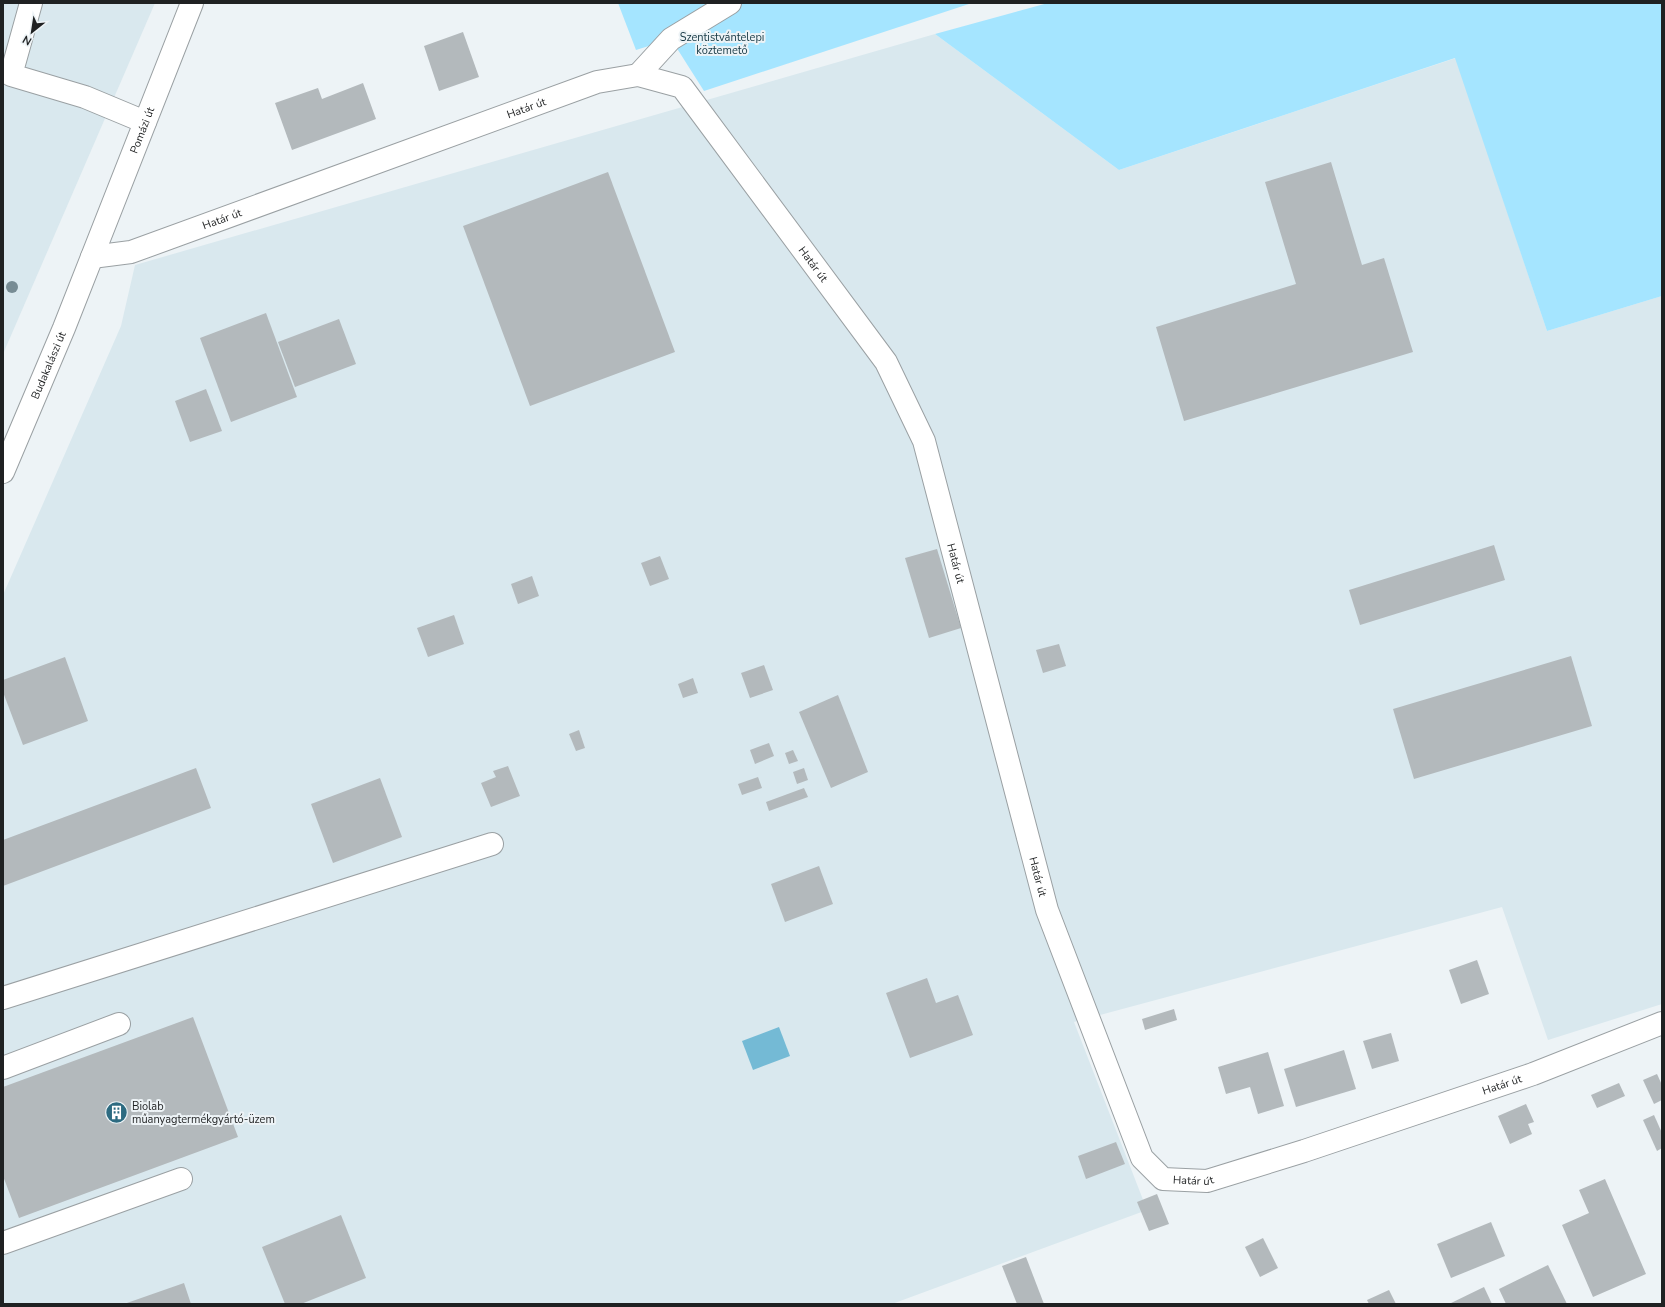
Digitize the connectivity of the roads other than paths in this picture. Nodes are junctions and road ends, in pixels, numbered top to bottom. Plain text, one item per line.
1 (31, 3) edge
2 (192, 3) edge
3 (730, 3) edge
4 (638, 75) junction
5 (145, 122) junction
6 (92, 257) junction
7 (3, 472) edge
8 (492, 844) dead end
9 (3, 998) edge
10 (1662, 1023) edge
11 (119, 1024) dead end
12 (3, 1068) edge
13 (181, 1179) dead end
14 (3, 1244) edge

1 - 5 street
2 - 5 street, Pomázi út
3 - 4 street
4 - 6 street, Határ út
4 - 10 street, Határ út
5 - 6 street, Pomázi út
6 - 7 street, Budakalászi út
8 - 9 street
11 - 12 street
13 - 14 street

